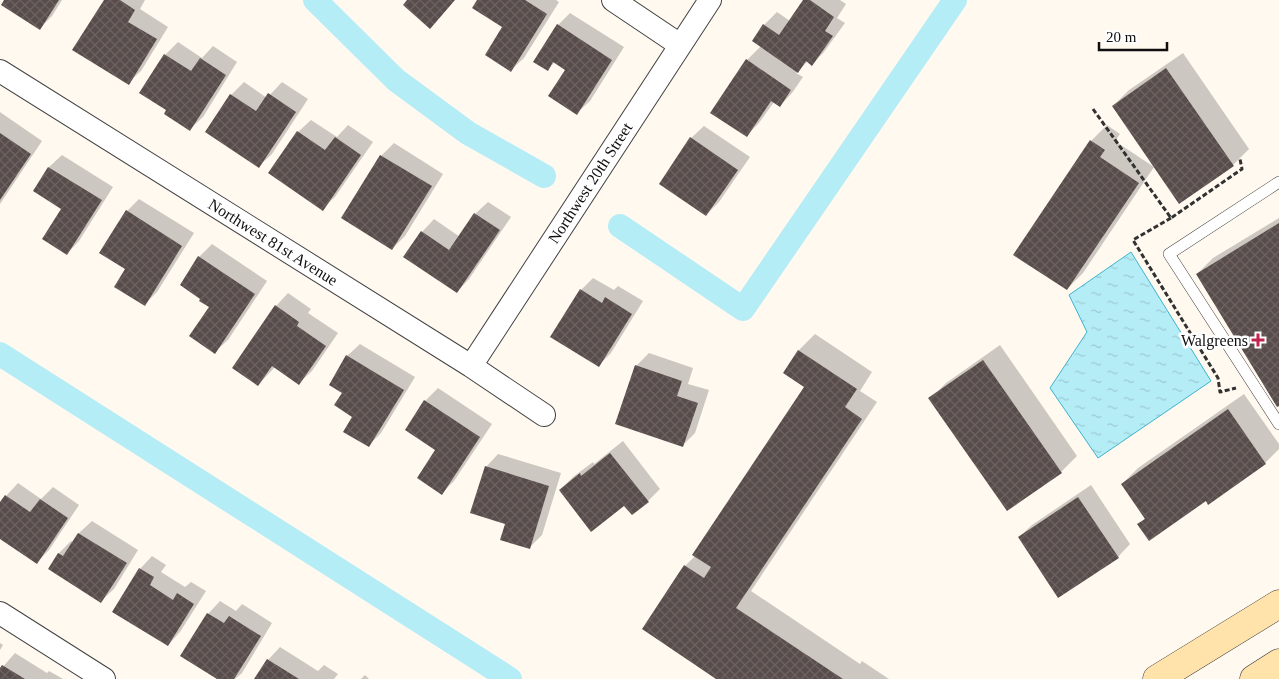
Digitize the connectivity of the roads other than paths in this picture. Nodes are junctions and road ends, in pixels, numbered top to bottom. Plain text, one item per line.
1 (614, 0) edge
2 (710, 0) edge
3 (680, 45) junction
4 (0, 71) edge
5 (1279, 182) edge
6 (471, 366) junction
7 (544, 416) dead end
8 (1279, 424) edge
9 (1279, 604) edge
10 (0, 614) edge
11 (1279, 663) edge
12 (104, 679) edge
13 (1157, 679) edge
14 (1254, 679) edge

1 - 3 street
2 - 3 street, Northwest 20th Street
3 - 6 street, Northwest 20th Street
4 - 6 street, Northwest 81st Avenue
5 - 8 lane
6 - 7 street, Northwest 81st Avenue
9 - 13 main road
10 - 12 street
11 - 14 main road

